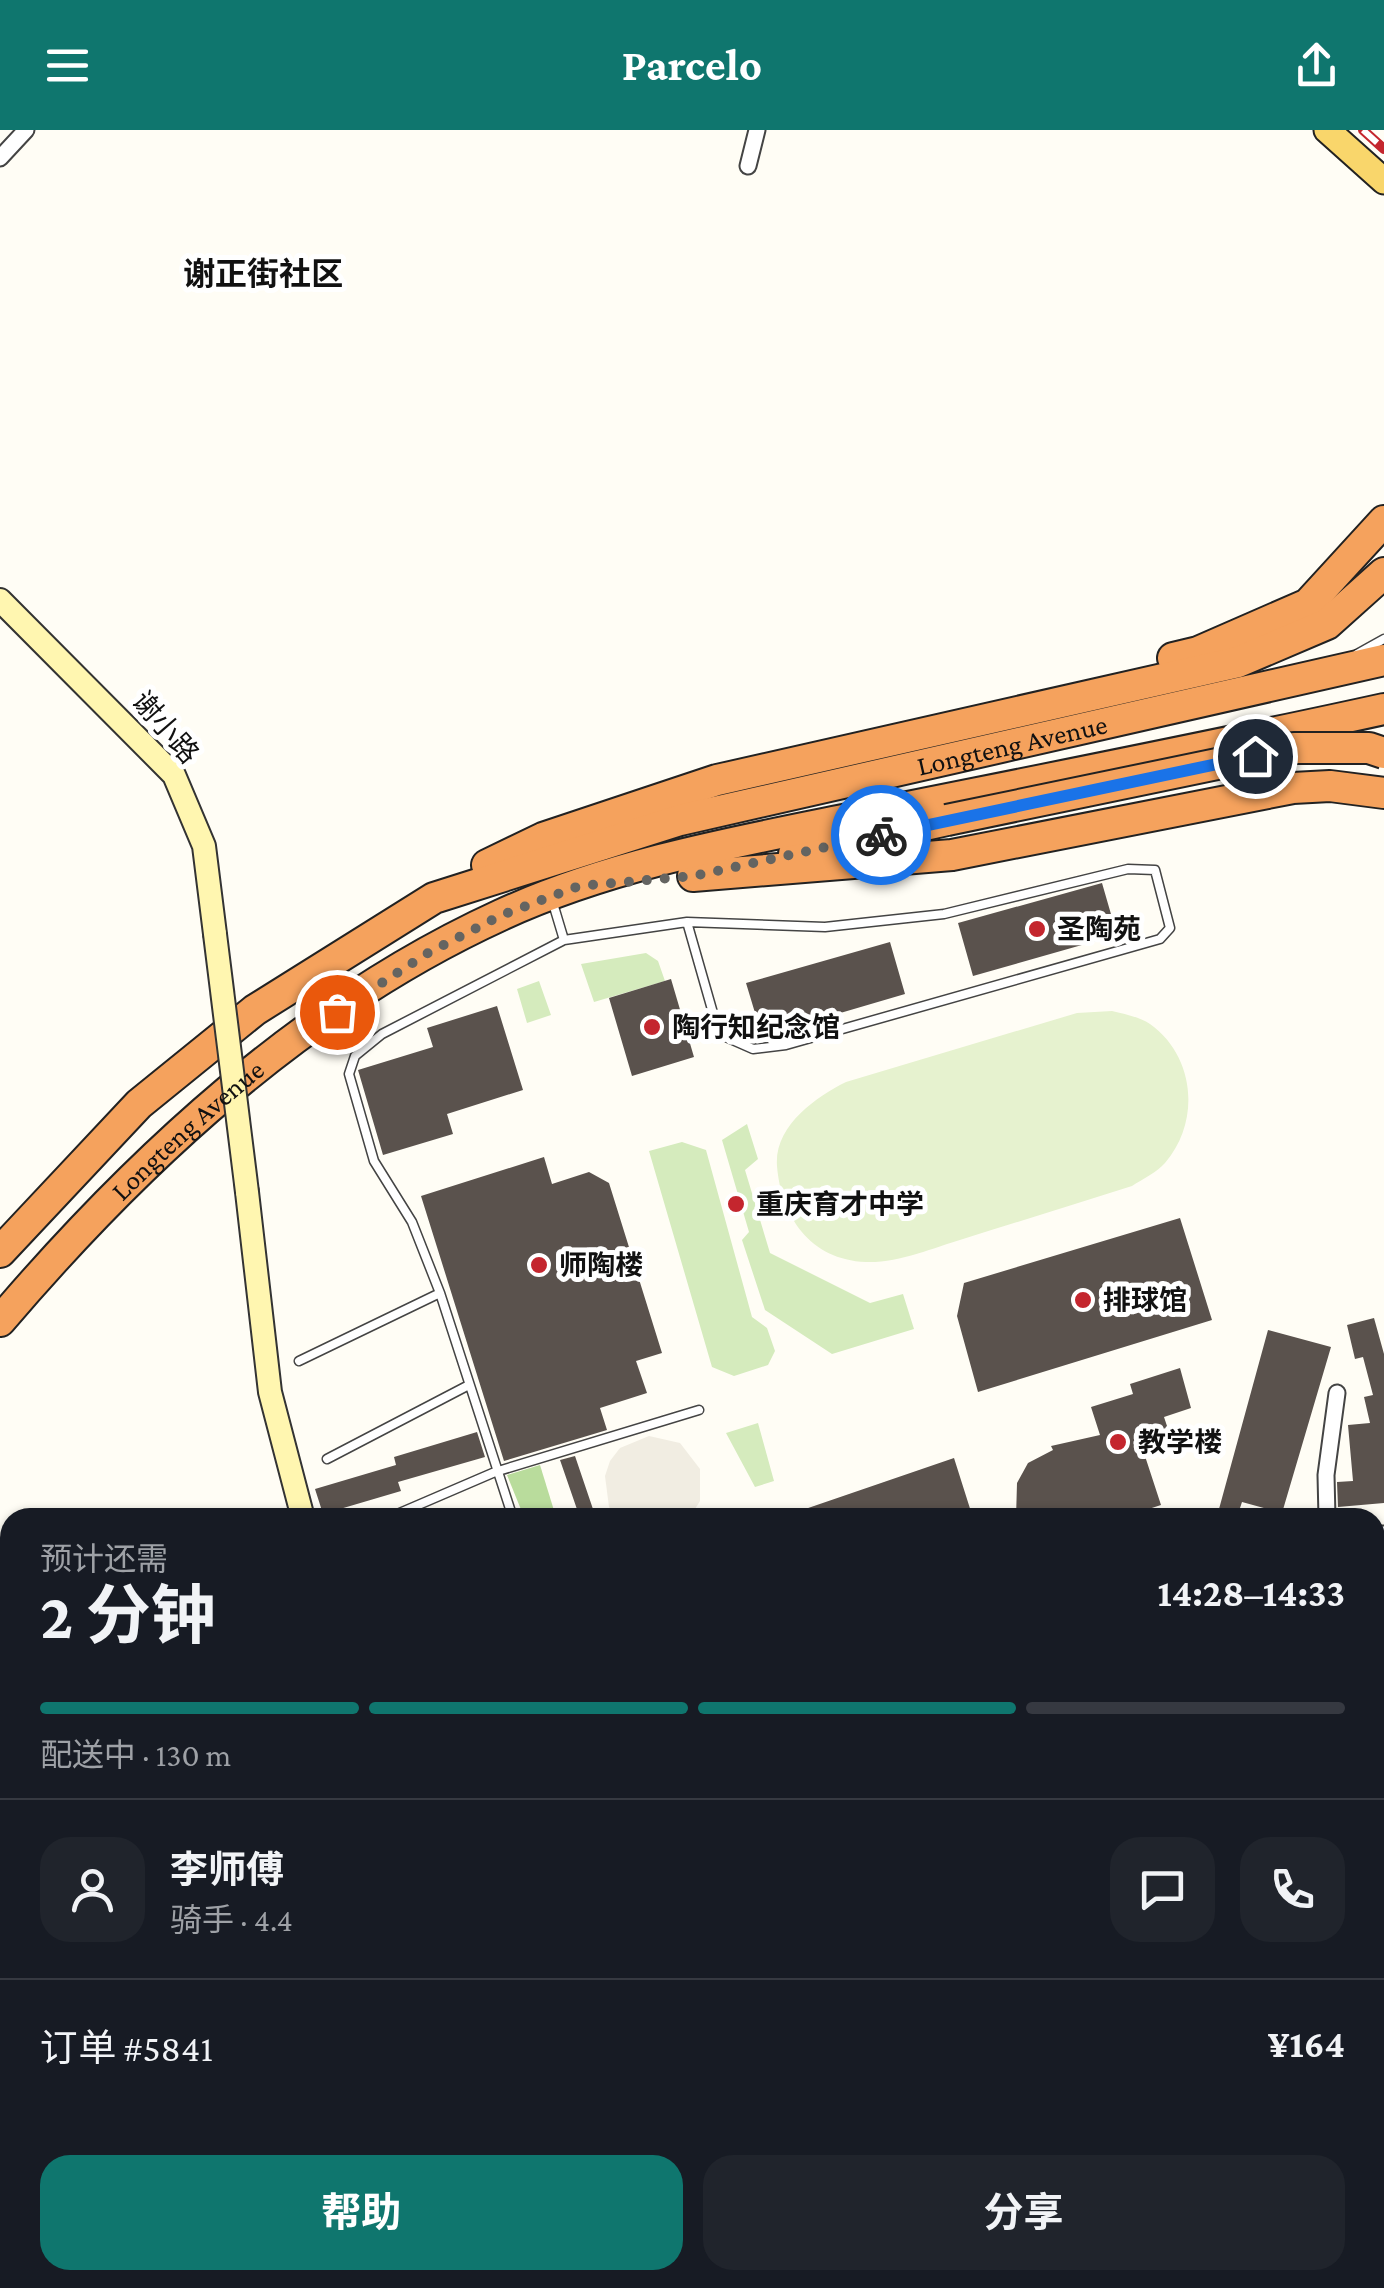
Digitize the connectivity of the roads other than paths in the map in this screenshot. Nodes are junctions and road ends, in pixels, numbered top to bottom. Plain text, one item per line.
1 (26, 130) edge
2 (756, 130) edge
3 (1328, 130) edge
4 (0, 158) edge
5 (748, 166) dead end
6 (1384, 181) edge
7 (1384, 522) edge
8 (1384, 573) edge
9 (0, 600) edge
10 (1384, 639) edge
11 (1384, 660) edge
12 (1320, 674) junction
13 (1384, 710) edge
14 (1384, 753) edge
15 (1384, 793) edge
16 (594, 820) junction
17 (680, 820) junction
18 (694, 876) junction
19 (565, 891) junction
20 (434, 898) junction
21 (687, 922) junction
22 (564, 940) junction
23 (0, 1252) edge
24 (440, 1293) junction
25 (0, 1321) edge
26 (299, 1361) dead end
27 (467, 1386) junction
28 (1338, 1394) dead end
29 (699, 1410) dead end
30 (327, 1459) dead end
31 (495, 1472) junction
32 (300, 1508) edge
33 (411, 1508) edge
34 (509, 1508) edge
35 (1327, 1508) edge

1 - 4 street
2 - 5 street
3 - 6 main road
7 - 16 highway
8 - 16 highway
9 - 32 street, 谢小路, bridge
10 - 12 lane
11 - 12 highway, Longteng Avenue
12 - 17 highway, Longteng Avenue
13 - 19 highway, Longteng Avenue
14 - 18 highway, bridge
15 - 18 highway
16 - 17 highway
16 - 20 highway
17 - 20 highway, Longteng Avenue
18 - 19 highway
19 - 22 lane
19 - 25 highway, Longteng Avenue
20 - 23 highway, Longteng Avenue
21 - 21 lane
21 - 22 lane
22 - 24 lane
24 - 26 lane
24 - 27 lane
27 - 30 lane
27 - 31 lane
28 - 35 street
29 - 31 lane
31 - 33 lane
31 - 34 lane

